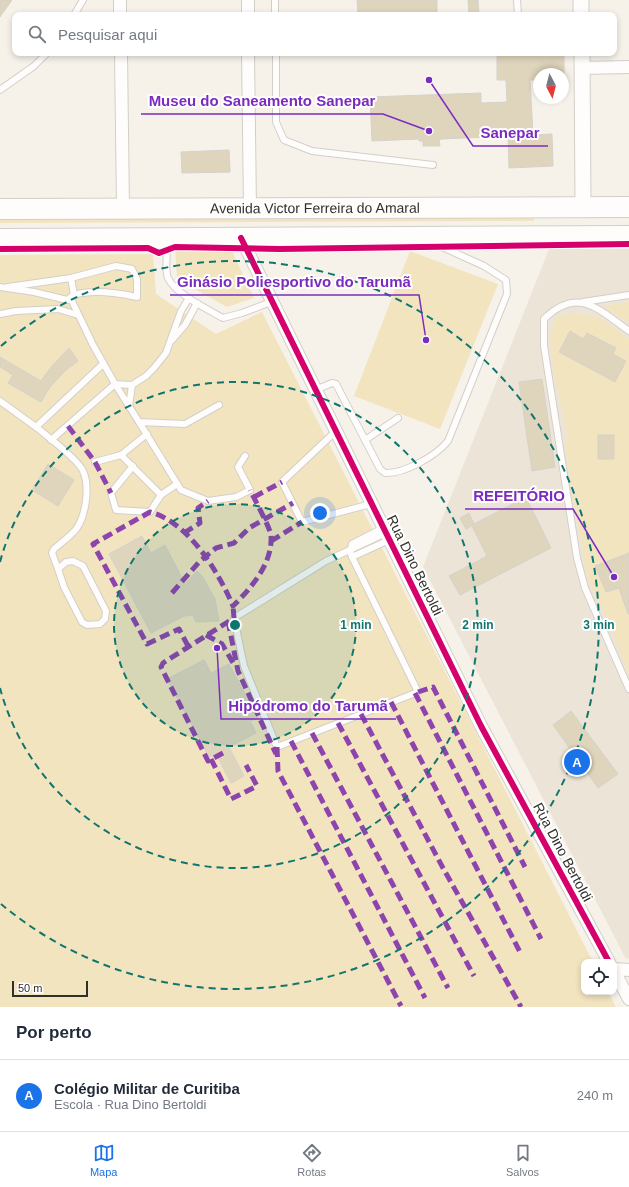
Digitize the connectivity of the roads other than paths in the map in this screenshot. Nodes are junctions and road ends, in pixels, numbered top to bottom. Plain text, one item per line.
1 (83, 0) edge
2 (120, 0) edge
3 (248, 0) edge
4 (275, 0) edge
5 (517, 0) edge
6 (581, 0) edge
7 (76, 12) edge
8 (120, 12) edge
9 (248, 12) edge
10 (276, 12) edge
11 (518, 12) edge
12 (581, 12) edge
13 (44, 56) edge
14 (121, 56) edge
15 (248, 56) edge
16 (276, 56) edge
17 (582, 60) edge
18 (629, 67) edge
19 (0, 90) edge
20 (433, 165) dead end
21 (582, 207) junction
22 (629, 207) edge
23 (0, 208) edge
24 (123, 208) junction
25 (250, 208) junction
26 (629, 236) edge
27 (429, 237) junction
28 (169, 238) junction
29 (241, 238) junction
30 (0, 239) edge
31 (70, 278) junction
32 (0, 287) edge
33 (8, 287) junction
34 (629, 295) edge
35 (72, 297) junction
36 (189, 298) junction
37 (272, 302) junction
38 (583, 302) junction
39 (197, 303) junction
40 (0, 314) edge
41 (78, 315) junction
42 (629, 331) edge
43 (172, 340) junction
44 (103, 364) junction
45 (115, 384) junction
46 (132, 385) junction
47 (315, 390) junction
48 (0, 401) edge
49 (219, 405) dead end
50 (129, 406) junction
51 (398, 418) dead end
52 (139, 422) junction
53 (36, 427) junction
54 (336, 431) junction
55 (147, 434) junction
56 (51, 440) junction
57 (365, 440) junction
58 (121, 455) junction
59 (245, 456) dead end
60 (95, 462) dead end
61 (133, 466) junction
62 (177, 484) junction
63 (161, 495) junction
64 (371, 504) junction
65 (386, 534) junction
66 (351, 554) junction
67 (58, 569) junction
68 (629, 689) edge
69 (607, 959) edge
70 (617, 970) edge
71 (629, 970) edge
72 (617, 976) edge
73 (629, 999) edge

1 - 7 lane
2 - 8 street
3 - 9 street
4 - 10 lane
5 - 11 lane
6 - 12 street
13 - 19 lane
14 - 24 street
15 - 25 street
16 - 20 lane
17 - 18 street
17 - 21 street
21 - 22 highway, Avenida Victor Ferreira do Amaral
21 - 25 highway, Avenida Victor Ferreira do Amaral
23 - 24 highway, Avenida Victor Ferreira do Amaral
24 - 25 highway, Avenida Victor Ferreira do Amaral
26 - 27 highway, Avenida Victor Ferreira do Amaral
27 - 29 highway, Avenida Victor Ferreira do Amaral
27 - 57 lane
28 - 29 highway, Avenida Victor Ferreira do Amaral
28 - 30 highway, Avenida Victor Ferreira do Amaral
28 - 36 lane
29 - 37 street, Rua Dino Bertoldi
31 - 33 lane
31 - 35 lane
31 - 35 lane
32 - 33 lane
33 - 35 lane
34 - 38 lane
35 - 41 lane
36 - 39 lane
36 - 43 lane
37 - 39 lane
37 - 47 street, Rua Dino Bertoldi
38 - 42 lane
38 - 68 lane
39 - 43 lane
40 - 41 lane
41 - 44 lane
43 - 46 lane
44 - 45 lane
44 - 53 lane
45 - 46 lane
45 - 50 lane
45 - 56 lane
46 - 50 lane
47 - 54 street, Rua Dino Bertoldi
47 - 57 lane
48 - 53 lane
49 - 52 lane
50 - 52 lane
51 - 57 lane
52 - 55 lane
53 - 56 lane
54 - 64 street, Rua Dino Bertoldi
54 - 64 lane
55 - 58 lane
55 - 62 lane
56 - 67 lane
58 - 60 lane
58 - 61 lane
59 - 62 lane
61 - 63 lane
61 - 63 lane
62 - 63 lane
64 - 65 street, Rua Dino Bertoldi
65 - 66 lane
65 - 66 lane
65 - 69 street, Rua Dino Bertoldi
66 - 66 lane
67 - 67 lane
70 - 71 street
72 - 73 street

